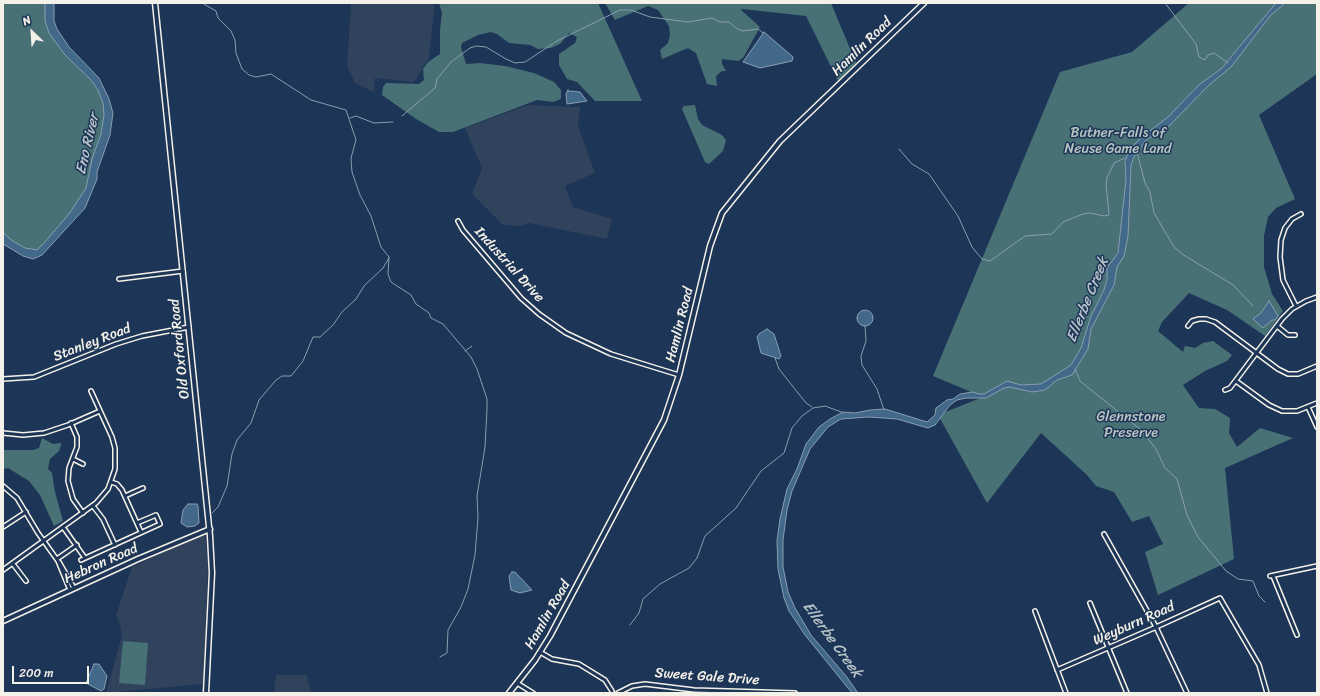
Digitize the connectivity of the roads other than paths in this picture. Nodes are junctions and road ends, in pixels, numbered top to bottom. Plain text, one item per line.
1 (155, 3) edge
2 (924, 3) edge
3 (1301, 214) dead end
4 (458, 221) dead end
5 (183, 271) junction
6 (119, 279) dead end
7 (1317, 297) edge
8 (1296, 306) junction
9 (1188, 326) dead end
10 (1277, 326) junction
11 (189, 327) junction
12 (1295, 335) dead end
13 (1256, 353) junction
14 (1317, 366) edge
15 (679, 375) junction
16 (3, 379) edge
17 (1236, 380) junction
18 (1225, 390) dead end
19 (90, 391) dead end
20 (1317, 403) edge
21 (1308, 407) junction
22 (100, 410) junction
23 (72, 423) junction
24 (1317, 427) edge
25 (3, 433) edge
26 (73, 459) junction
27 (83, 464) dead end
28 (111, 482) junction
29 (3, 486) edge
30 (143, 488) dead end
31 (125, 496) junction
32 (93, 506) junction
33 (26, 512) junction
34 (83, 513) junction
35 (137, 523) junction
36 (3, 527) edge
37 (63, 527) junction
38 (210, 529) junction
39 (141, 532) junction
40 (1104, 534) dead end
41 (44, 541) junction
42 (114, 545) junction
43 (77, 546) junction
44 (85, 558) junction
45 (81, 560) dead end
46 (58, 561) junction
47 (13, 564) junction
48 (1317, 566) edge
49 (3, 570) edge
50 (26, 581) dead end
51 (72, 589) junction
52 (1090, 603) dead end
53 (1035, 611) dead end
54 (3, 621) edge
55 (1156, 627) junction
56 (1297, 634) dead end
57 (1108, 648) junction
58 (540, 652) junction
59 (1057, 670) junction
60 (517, 683) junction
61 (611, 692) edge
62 (738, 692) edge
63 (206, 693) edge
64 (509, 693) edge
65 (533, 693) edge
66 (618, 693) edge
67 (795, 693) edge
68 (1066, 693) edge
69 (1128, 693) edge
70 (1187, 693) edge
71 (1267, 693) edge

1 - 5 street, Old Oxford Road
2 - 15 street, Hamlin Road
3 - 8 street
4 - 15 street, Industrial Drive
5 - 6 street
5 - 11 street, Old Oxford Road
7 - 8 street
8 - 10 street
9 - 13 street
10 - 12 street
10 - 13 street
11 - 16 street, Stanley Road
11 - 38 street, Old Oxford Road
13 - 14 street
13 - 17 street
15 - 58 street, Hamlin Road
17 - 18 street
17 - 21 street
19 - 22 street
20 - 21 street
21 - 24 street
22 - 23 street
22 - 28 street
23 - 25 street
23 - 26 street
26 - 27 street
26 - 34 street
28 - 31 street
28 - 32 street
29 - 33 street
30 - 31 street
31 - 35 street
32 - 34 street
32 - 42 street
33 - 36 street
33 - 41 street
34 - 37 street
35 - 39 street
35 - 39 street
37 - 41 street
37 - 43 street
38 - 51 street, Hebron Road
38 - 63 street, Old Oxford Road
39 - 42 street
40 - 55 street
41 - 46 street
41 - 47 street
42 - 44 street
43 - 44 street
43 - 46 street
44 - 45 street
46 - 51 street
47 - 49 street
47 - 50 street
48 - 56 street
51 - 54 street, Hebron Road
52 - 57 street
53 - 59 street
55 - 57 street, Weyburn Road
55 - 70 street
55 - 71 street, Weyburn Road
57 - 59 street, Weyburn Road
57 - 69 street
58 - 60 street, Hamlin Road
58 - 61 street
59 - 68 street
60 - 64 street, Hamlin Road
60 - 65 street
61 - 66 street
62 - 66 street, Sweet Gale Drive
62 - 67 street, Sweet Gale Drive

